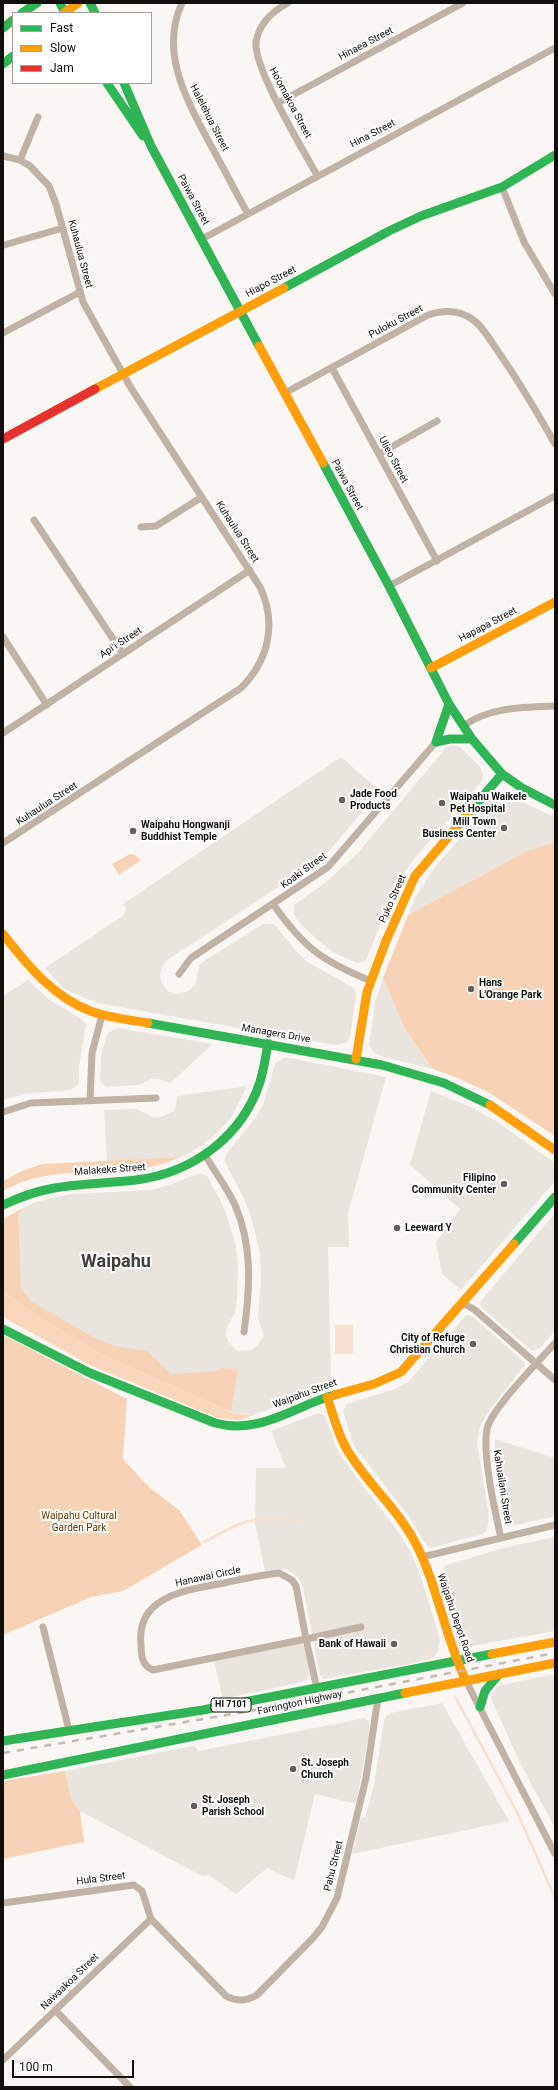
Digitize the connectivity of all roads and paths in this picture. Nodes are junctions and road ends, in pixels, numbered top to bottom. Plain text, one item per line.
1 (37, 3) edge
2 (60, 3) edge
3 (78, 3) edge
4 (90, 3) edge
5 (182, 3) edge
6 (288, 3) edge
7 (463, 3) edge
8 (24, 12) edge
9 (64, 12) edge
10 (66, 12) edge
11 (94, 12) edge
12 (12, 21) edge
13 (3, 28) edge
14 (555, 48) edge
15 (12, 57) edge
16 (3, 64) edge
17 (108, 84) edge
18 (124, 84) edge
19 (278, 103) junction
20 (38, 117) dead end
21 (151, 146) junction
22 (555, 155) edge
23 (3, 156) edge
24 (20, 160) junction
25 (317, 175) junction
26 (502, 186) junction
27 (248, 214) junction
28 (63, 228) junction
29 (202, 239) junction
30 (4, 245) dead end
31 (80, 292) junction
32 (555, 294) edge
33 (240, 311) junction
34 (3, 333) edge
35 (332, 368) junction
36 (123, 375) junction
37 (285, 393) junction
38 (437, 421) dead end
39 (3, 439) edge
40 (555, 444) edge
41 (379, 454) junction
42 (555, 496) edge
43 (202, 497) junction
44 (34, 520) dead end
45 (141, 527) dead end
46 (437, 561) junction
47 (250, 570) junction
48 (389, 586) junction
49 (555, 602) edge
50 (3, 637) edge
51 (123, 654) junction
52 (431, 668) junction
53 (449, 704) junction
54 (47, 705) junction
55 (555, 706) edge
56 (462, 726) junction
57 (3, 733) edge
58 (472, 739) junction
59 (436, 742) junction
60 (502, 774) junction
61 (555, 805) edge
62 (4, 841) edge
63 (273, 904) junction
64 (3, 934) edge
65 (179, 974) dead end
66 (371, 981) junction
67 (102, 1015) junction
68 (268, 1044) junction
69 (356, 1059) junction
70 (156, 1098) dead end
71 (90, 1100) junction
72 (3, 1112) edge
73 (555, 1150) edge
74 (205, 1155) junction
75 (555, 1197) edge
76 (3, 1205) edge
77 (463, 1303) junction
78 (3, 1328) edge
79 (244, 1332) dead end
80 (555, 1343) edge
81 (537, 1364) junction
82 (555, 1380) edge
83 (326, 1397) junction
84 (555, 1525) edge
85 (501, 1538) junction
86 (422, 1556) junction
87 (361, 1627) dead end
88 (43, 1628) dead end
89 (306, 1639) junction
90 (555, 1642) edge
91 (457, 1661) junction
92 (555, 1663) edge
93 (499, 1674) junction
94 (466, 1681) junction
95 (317, 1689) junction
96 (378, 1698) junction
97 (480, 1707) junction
98 (69, 1730) junction
99 (3, 1741) edge
100 (3, 1775) edge
101 (555, 1854) edge
102 (3, 1903) edge
103 (151, 1919) junction
104 (242, 2001) joint
105 (56, 2011) junction
106 (3, 2060) edge
107 (130, 2087) edge

1 - 8 main road
2 - 9 main road
3 - 10 main road
4 - 11 main road
5 - 27 street, Halelehua Street
6 - 19 street, Ho'omakoa Street
7 - 19 street, Hinaea Street
12 - 13 main road
14 - 25 street, Hina Street
15 - 16 main road
17 - 21 main road, Paiwa Street
18 - 21 main road, Paiwa Street
19 - 25 street, Ho'omakoa Street
20 - 24 street
21 - 29 main road, Paiwa Street
22 - 26 main road, Hiapo Street
23 - 24 street, Kuhaulua Street
24 - 28 street, Kuhaulua Street
25 - 27 street, Hina Street
26 - 32 street
26 - 33 main road, Hiapo Street
27 - 29 street, Hina Street
28 - 30 street
28 - 31 street, Kuhaulua Street
29 - 33 main road, Paiwa Street
31 - 34 street
31 - 36 street, Kuhaulua Street
33 - 36 main road, Hiapo Street
33 - 37 main road, Paiwa Street
35 - 37 street, Puloku Street
35 - 40 street, Puloku Street
35 - 41 street, Ulieo Street
36 - 39 main road, Hiapo Street
36 - 43 street, Kuhaulua Street
37 - 48 main road, Paiwa Street
38 - 41 street
41 - 46 street, Ulieo Street
42 - 46 street
43 - 45 street
43 - 47 street, Kuhaulua Street
44 - 51 street
46 - 48 street
47 - 51 street, Apiʻi Street
47 - 62 street, Kuhaulua Street
48 - 52 main road, Paiwa Street
49 - 52 main road, Hapapa Street
50 - 54 street
51 - 54 street, Apiʻi Street
52 - 53 main road, Paiwa Street
53 - 56 main road, Paiwa Street
53 - 59 main road
54 - 57 street, Apiʻi Street
55 - 56 street
56 - 58 main road, Paiwa Street
58 - 59 main road
58 - 60 main road, Paiwa Street
59 - 63 street, Koaki Street
60 - 61 main road, Paiwa Street
60 - 66 main road, Puko Street
63 - 65 street, Koaki Street
63 - 66 street
64 - 67 main road, Managers Drive
66 - 69 main road, Puko Street
67 - 68 main road, Managers Drive
67 - 71 street
68 - 69 main road, Managers Drive
68 - 74 main road, Malakeke Street
69 - 73 main road, Managers Drive
70 - 71 street
71 - 72 street
74 - 76 main road, Malakeke Street
74 - 79 street
75 - 77 main road, Waipahu Street
77 - 81 street
77 - 83 main road, Waipahu Street
78 - 83 main road, Waipahu Street
80 - 81 street, Kahuailani Street
81 - 82 street
81 - 85 street, Kahuailani Street
83 - 86 main road, Waipahu Depot Road
84 - 85 street
85 - 86 street
86 - 91 main road, Waipahu Depot Road
87 - 89 street, Hanawai Circle
88 - 98 street
89 - 89 street, Hanawai Circle
89 - 95 street, Hanawai Circle
90 - 91 main road, Farrington Highway / HI 7101
91 - 94 main road, Waipahu Depot Road
91 - 95 main road, Farrington Highway / HI 7101
92 - 93 main road, Farrington Highway / HI 7101
93 - 94 main road, Farrington Highway / HI 7101
93 - 97 main road
94 - 96 main road, Farrington Highway / HI 7101
94 - 97 street, Waipahu Depot Road
95 - 98 main road, Farrington Highway / HI 7101
96 - 100 main road, Farrington Highway / HI 7101
96 - 104 street, Pahu Street
97 - 101 street, Waipahu Depot Road
98 - 99 main road, Farrington Highway / HI 7101
102 - 103 street, Hula Street
103 - 104 street, Hula Street
103 - 105 street, Nawaakoa Street
105 - 106 street, Nawaakoa Street
105 - 107 street

